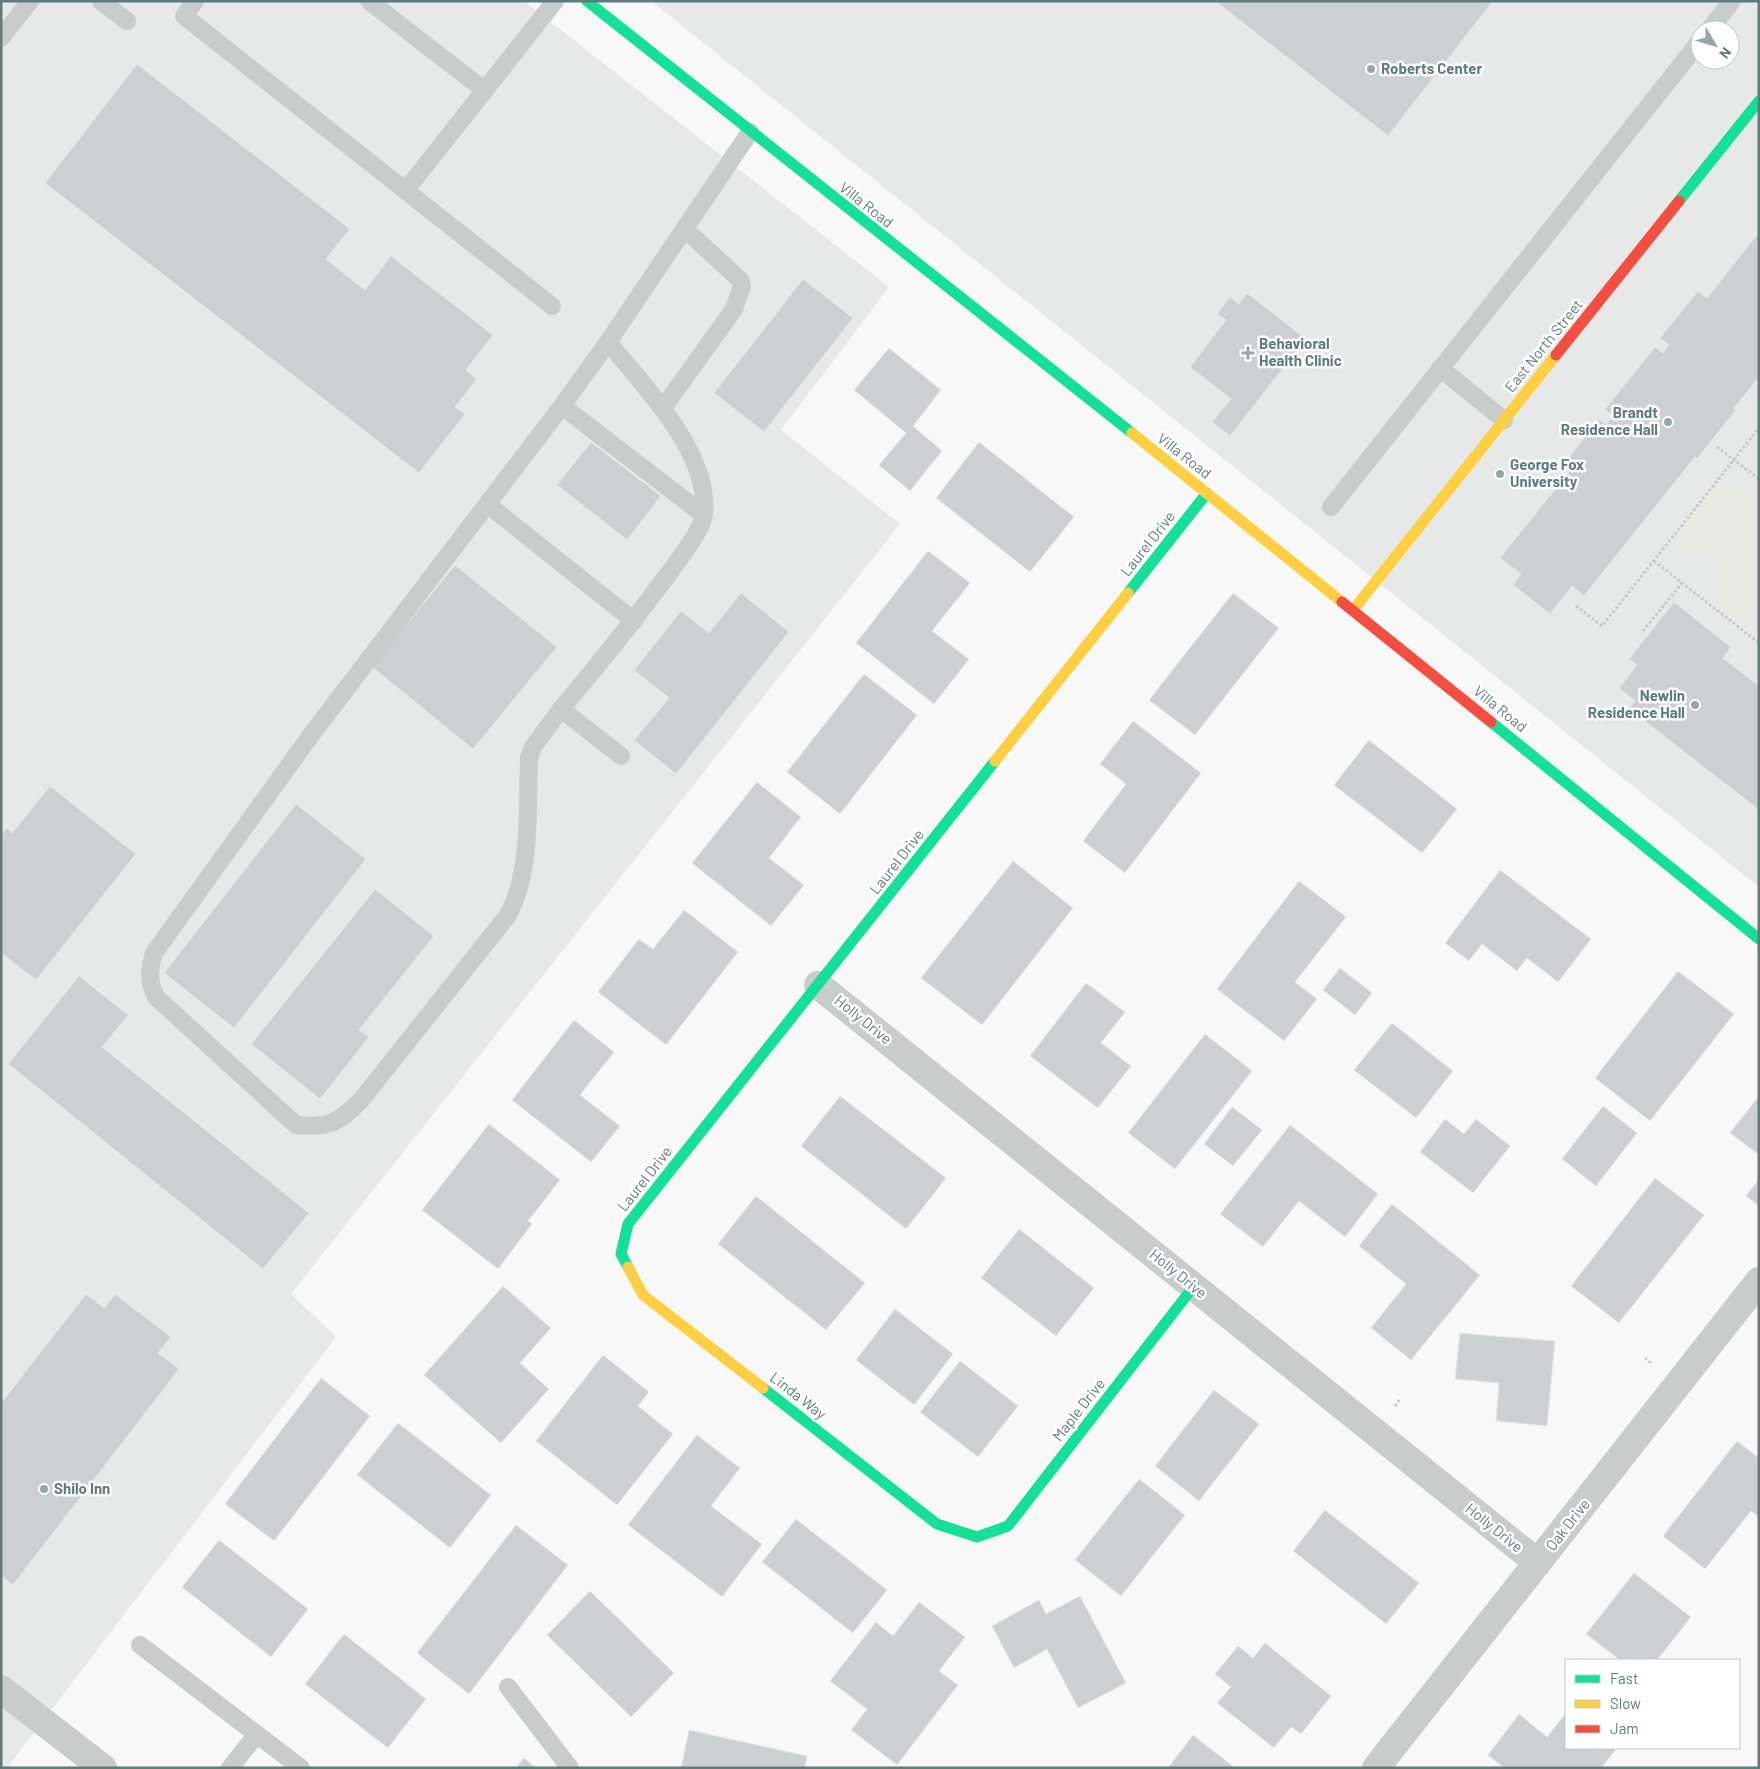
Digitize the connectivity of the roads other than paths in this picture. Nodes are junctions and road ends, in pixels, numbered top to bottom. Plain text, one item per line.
1 (30, 1) edge
2 (101, 1) edge
3 (195, 1) edge
4 (369, 1) edge
5 (555, 1) edge
6 (1732, 1) edge
7 (601, 6) edge
8 (1717, 20) edge
9 (127, 21) dead end
10 (1, 38) edge
11 (1690, 54) edge
12 (484, 90) junction
13 (1759, 101) edge
14 (750, 132) junction
15 (406, 190) junction
16 (685, 228) junction
17 (552, 306) dead end
18 (608, 342) junction
19 (1440, 368) junction
20 (562, 406) junction
21 (663, 408) junction
22 (1504, 420) junction
23 (1207, 493) junction
24 (488, 504) junction
25 (1331, 507) dead end
26 (704, 515) junction
27 (1353, 610) junction
28 (634, 621) junction
29 (561, 709) junction
30 (621, 756) dead end
31 (1759, 939) edge
32 (818, 984) junction
33 (621, 1254) joint
34 (1759, 1281) edge
35 (1194, 1286) junction
36 (977, 1537) joint
37 (1538, 1563) junction
38 (140, 1645) dead end
39 (508, 1687) dead end
40 (1, 1689) edge
41 (257, 1734) junction
42 (103, 1768) edge
43 (230, 1768) edge
44 (301, 1768) edge
45 (570, 1768) edge
46 (1376, 1768) edge

1 - 10 lane
2 - 9 lane
3 - 15 lane
4 - 12 lane
5 - 12 lane
6 - 8 lane
7 - 14 street, Villa Road
11 - 19 lane
12 - 15 lane
13 - 22 street, East North Street
14 - 16 lane
14 - 23 street, Villa Road
15 - 17 lane
16 - 18 lane
16 - 21 lane
18 - 20 lane
18 - 21 lane
19 - 22 lane
19 - 25 lane
20 - 24 lane
20 - 26 lane
21 - 26 lane
22 - 27 street, East North Street
23 - 27 street, Villa Road
23 - 32 street, Laurel Drive
24 - 28 lane
24 - 29 lane
26 - 28 lane
27 - 31 street, Villa Road
28 - 29 lane
29 - 30 lane
32 - 33 street, Laurel Drive
32 - 35 street, Holly Drive
33 - 36 street, Linda Way
34 - 37 street, Oak Drive
35 - 36 street, Maple Drive
35 - 37 street, Holly Drive
37 - 46 street, Oak Drive
38 - 41 lane
39 - 45 lane
40 - 42 street
41 - 43 lane
41 - 44 lane

